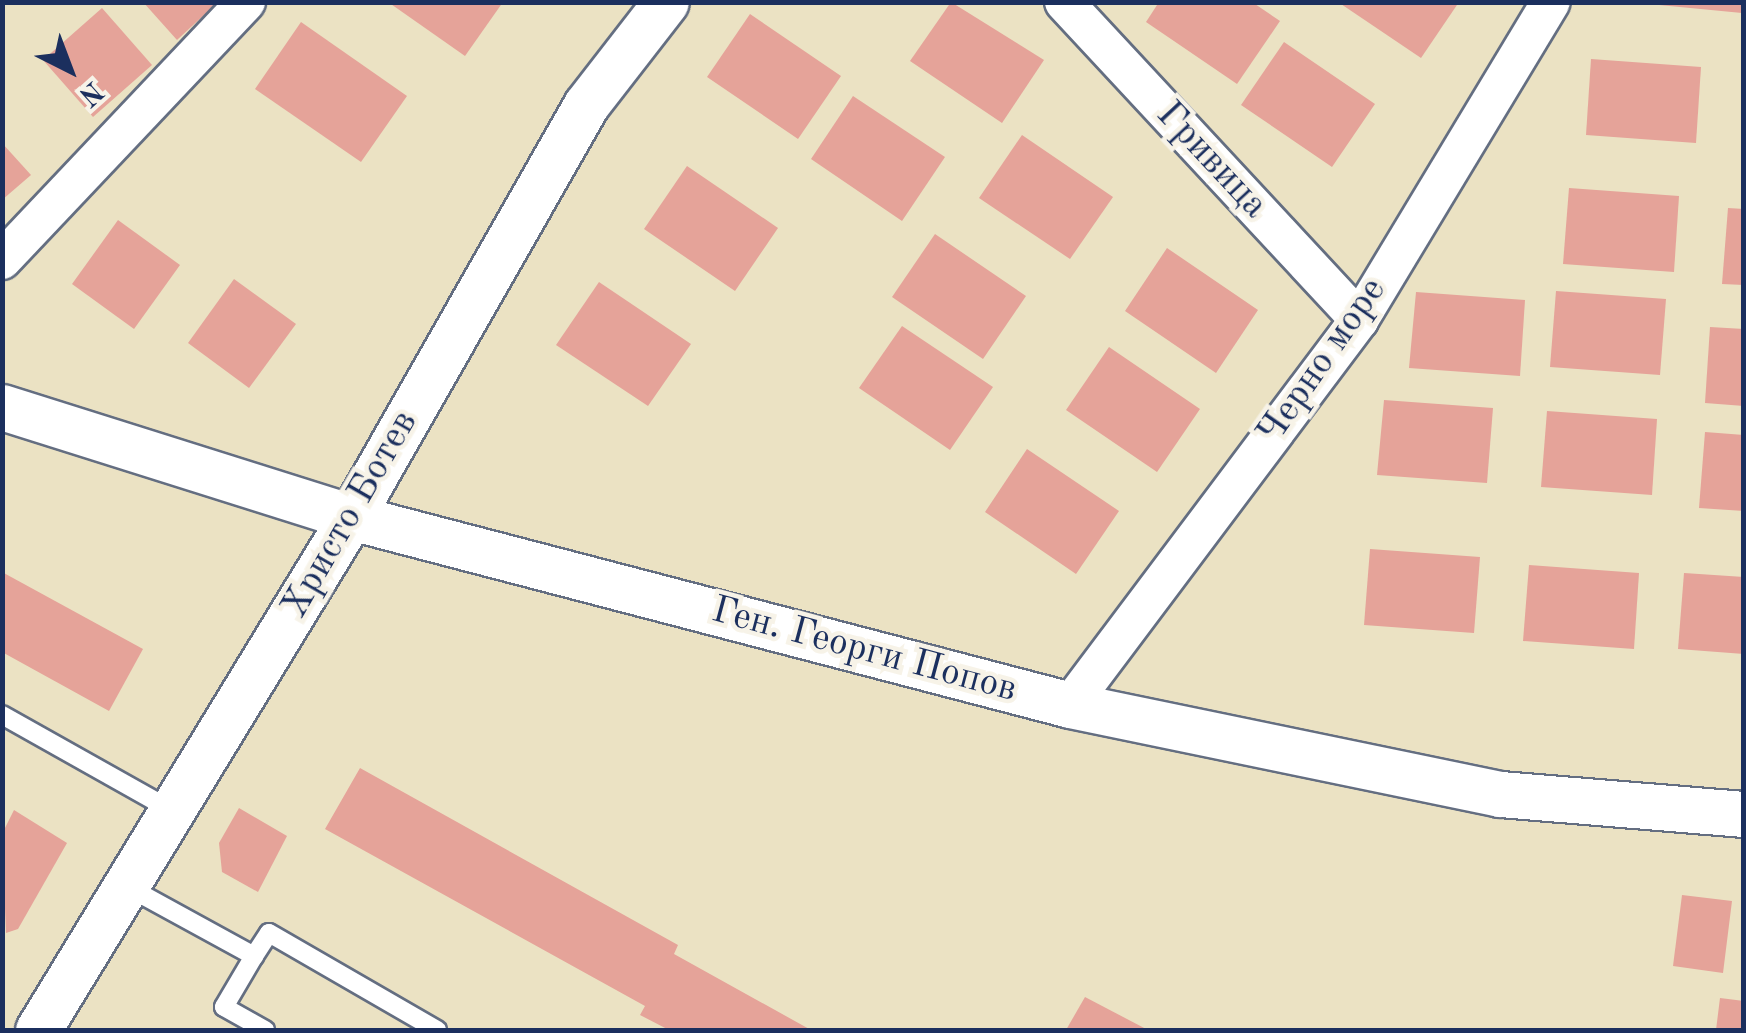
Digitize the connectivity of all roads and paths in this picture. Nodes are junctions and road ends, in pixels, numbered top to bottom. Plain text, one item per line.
1 (246, 2) edge
2 (666, 2) edge
3 (1064, 2) edge
4 (1551, 2) edge
5 (2, 260) edge
6 (1359, 320) junction
7 (2, 407) edge
8 (351, 518) junction
9 (1070, 705) junction
10 (2, 714) edge
11 (173, 812) junction
12 (1744, 814) edge
13 (128, 886) junction
14 (254, 956) junction
15 (38, 1030) edge
16 (265, 1030) edge
17 (437, 1030) edge

1 - 5 street
2 - 8 street, Христо Ботев
3 - 6 street, Гривица
4 - 6 street, Черно море
6 - 9 street, Черно море
7 - 8 street, Ген. Георги Попов
8 - 9 street, Ген. Георги Попов
8 - 11 street, Христо Ботев
9 - 12 street, Ген. Георги Попов
10 - 11 lane
11 - 13 street, Христо Ботев
13 - 14 lane
13 - 15 street, Христо Ботев
14 - 16 lane
14 - 17 lane

